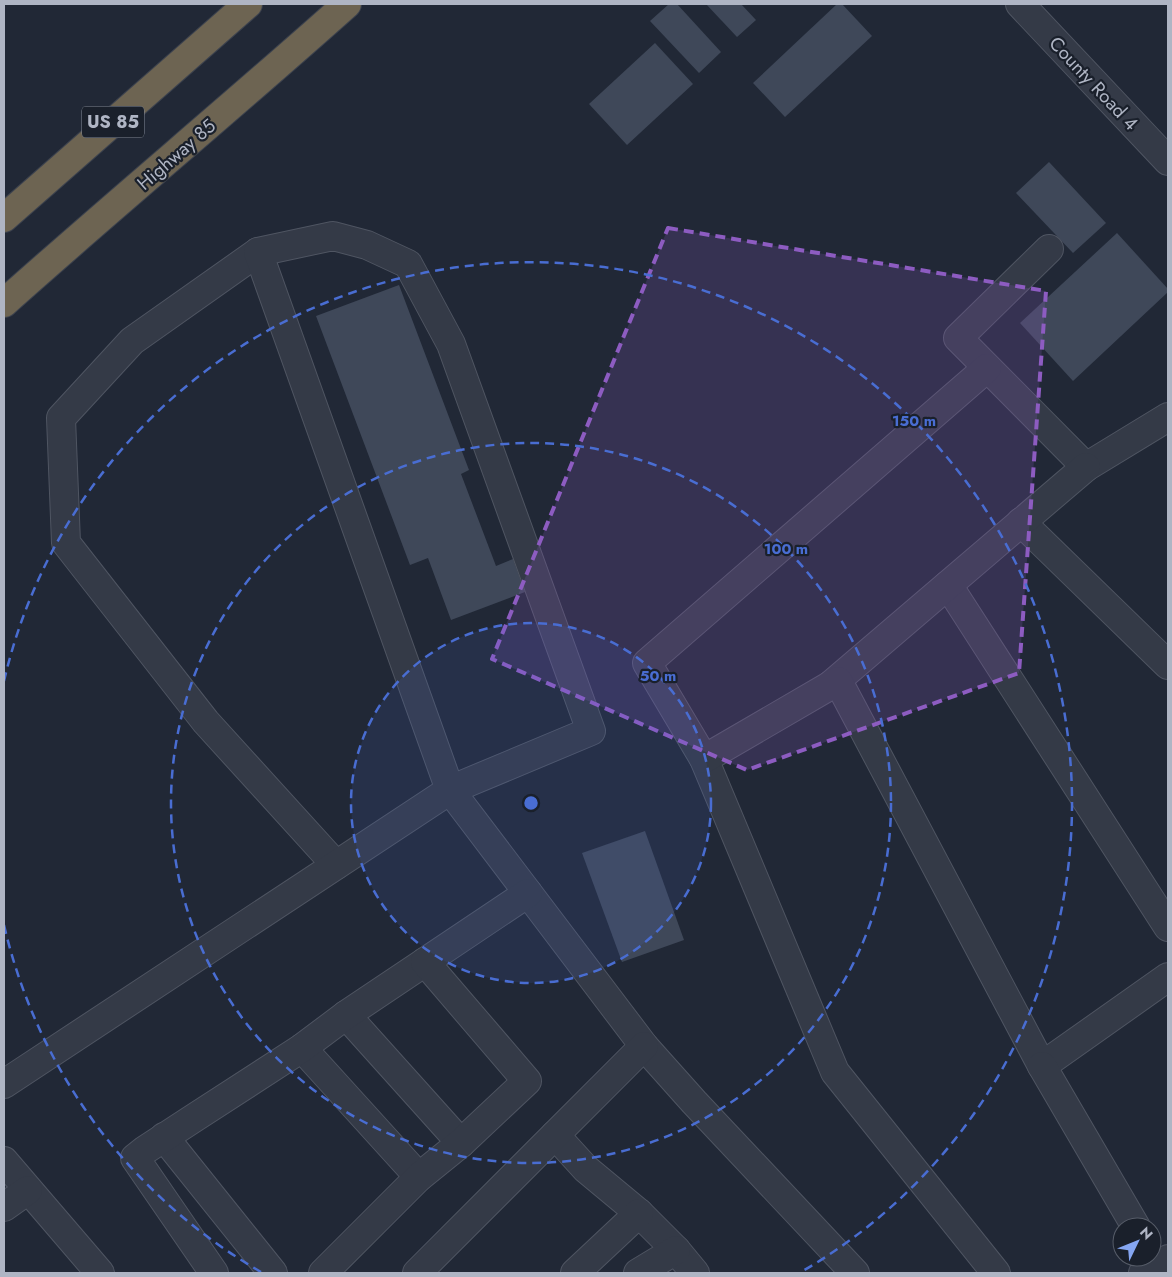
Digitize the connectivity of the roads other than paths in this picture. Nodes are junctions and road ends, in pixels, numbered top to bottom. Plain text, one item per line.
1 (248, 4) edge
2 (347, 4) edge
3 (368, 4) edge
4 (1020, 4) edge
5 (278, 66) junction
6 (1168, 162) edge
7 (4, 218) edge
8 (1049, 249) dead end
9 (258, 252) junction
10 (4, 303) edge
11 (987, 368) junction
12 (1168, 417) edge
13 (1086, 467) junction
14 (1021, 522) junction
15 (948, 585) junction
16 (1168, 665) edge
17 (832, 685) junction
18 (704, 759) junction
19 (450, 790) junction
20 (336, 865) junction
21 (528, 893) junction
22 (1168, 927) edge
23 (425, 962) junction
24 (1168, 977) edge
25 (346, 1015) junction
26 (644, 1046) junction
27 (302, 1048) junction
28 (1042, 1066) junction
29 (4, 1084) edge
30 (555, 1135) junction
31 (164, 1137) junction
32 (461, 1143) junction
33 (4, 1162) edge
34 (419, 1177) junction
35 (28, 1190) junction
36 (4, 1207) edge
37 (639, 1213) junction
38 (1130, 1217) edge
39 (676, 1250) junction
40 (100, 1273) edge
41 (214, 1273) edge
42 (273, 1273) edge
43 (323, 1273) edge
44 (417, 1273) edge
45 (575, 1273) edge
46 (638, 1273) edge
47 (695, 1273) edge
48 (855, 1273) edge
49 (996, 1273) edge

1 - 7 highway, US 85
2 - 5 highway, Highway 85
3 - 5 highway
4 - 6 street, County Road 4
5 - 10 highway, Highway 85
8 - 11 street
9 - 19 street
9 - 19 street
9 - 20 street
11 - 13 street
11 - 18 street
12 - 13 street
13 - 14 street
14 - 15 street
14 - 16 street
15 - 17 street
15 - 22 street
17 - 18 street
17 - 28 street
18 - 49 street
19 - 20 street
19 - 21 street
20 - 29 street
21 - 23 street
21 - 26 street
23 - 25 street
23 - 32 street
24 - 28 street
25 - 27 street
25 - 32 street
26 - 30 street
26 - 48 street
27 - 31 street
27 - 34 street
28 - 38 street
30 - 37 street
30 - 44 street
31 - 41 street
31 - 42 street
32 - 34 street
33 - 35 street
34 - 43 street
35 - 36 street
35 - 40 street
37 - 39 street
37 - 45 street
39 - 46 street
39 - 47 street

